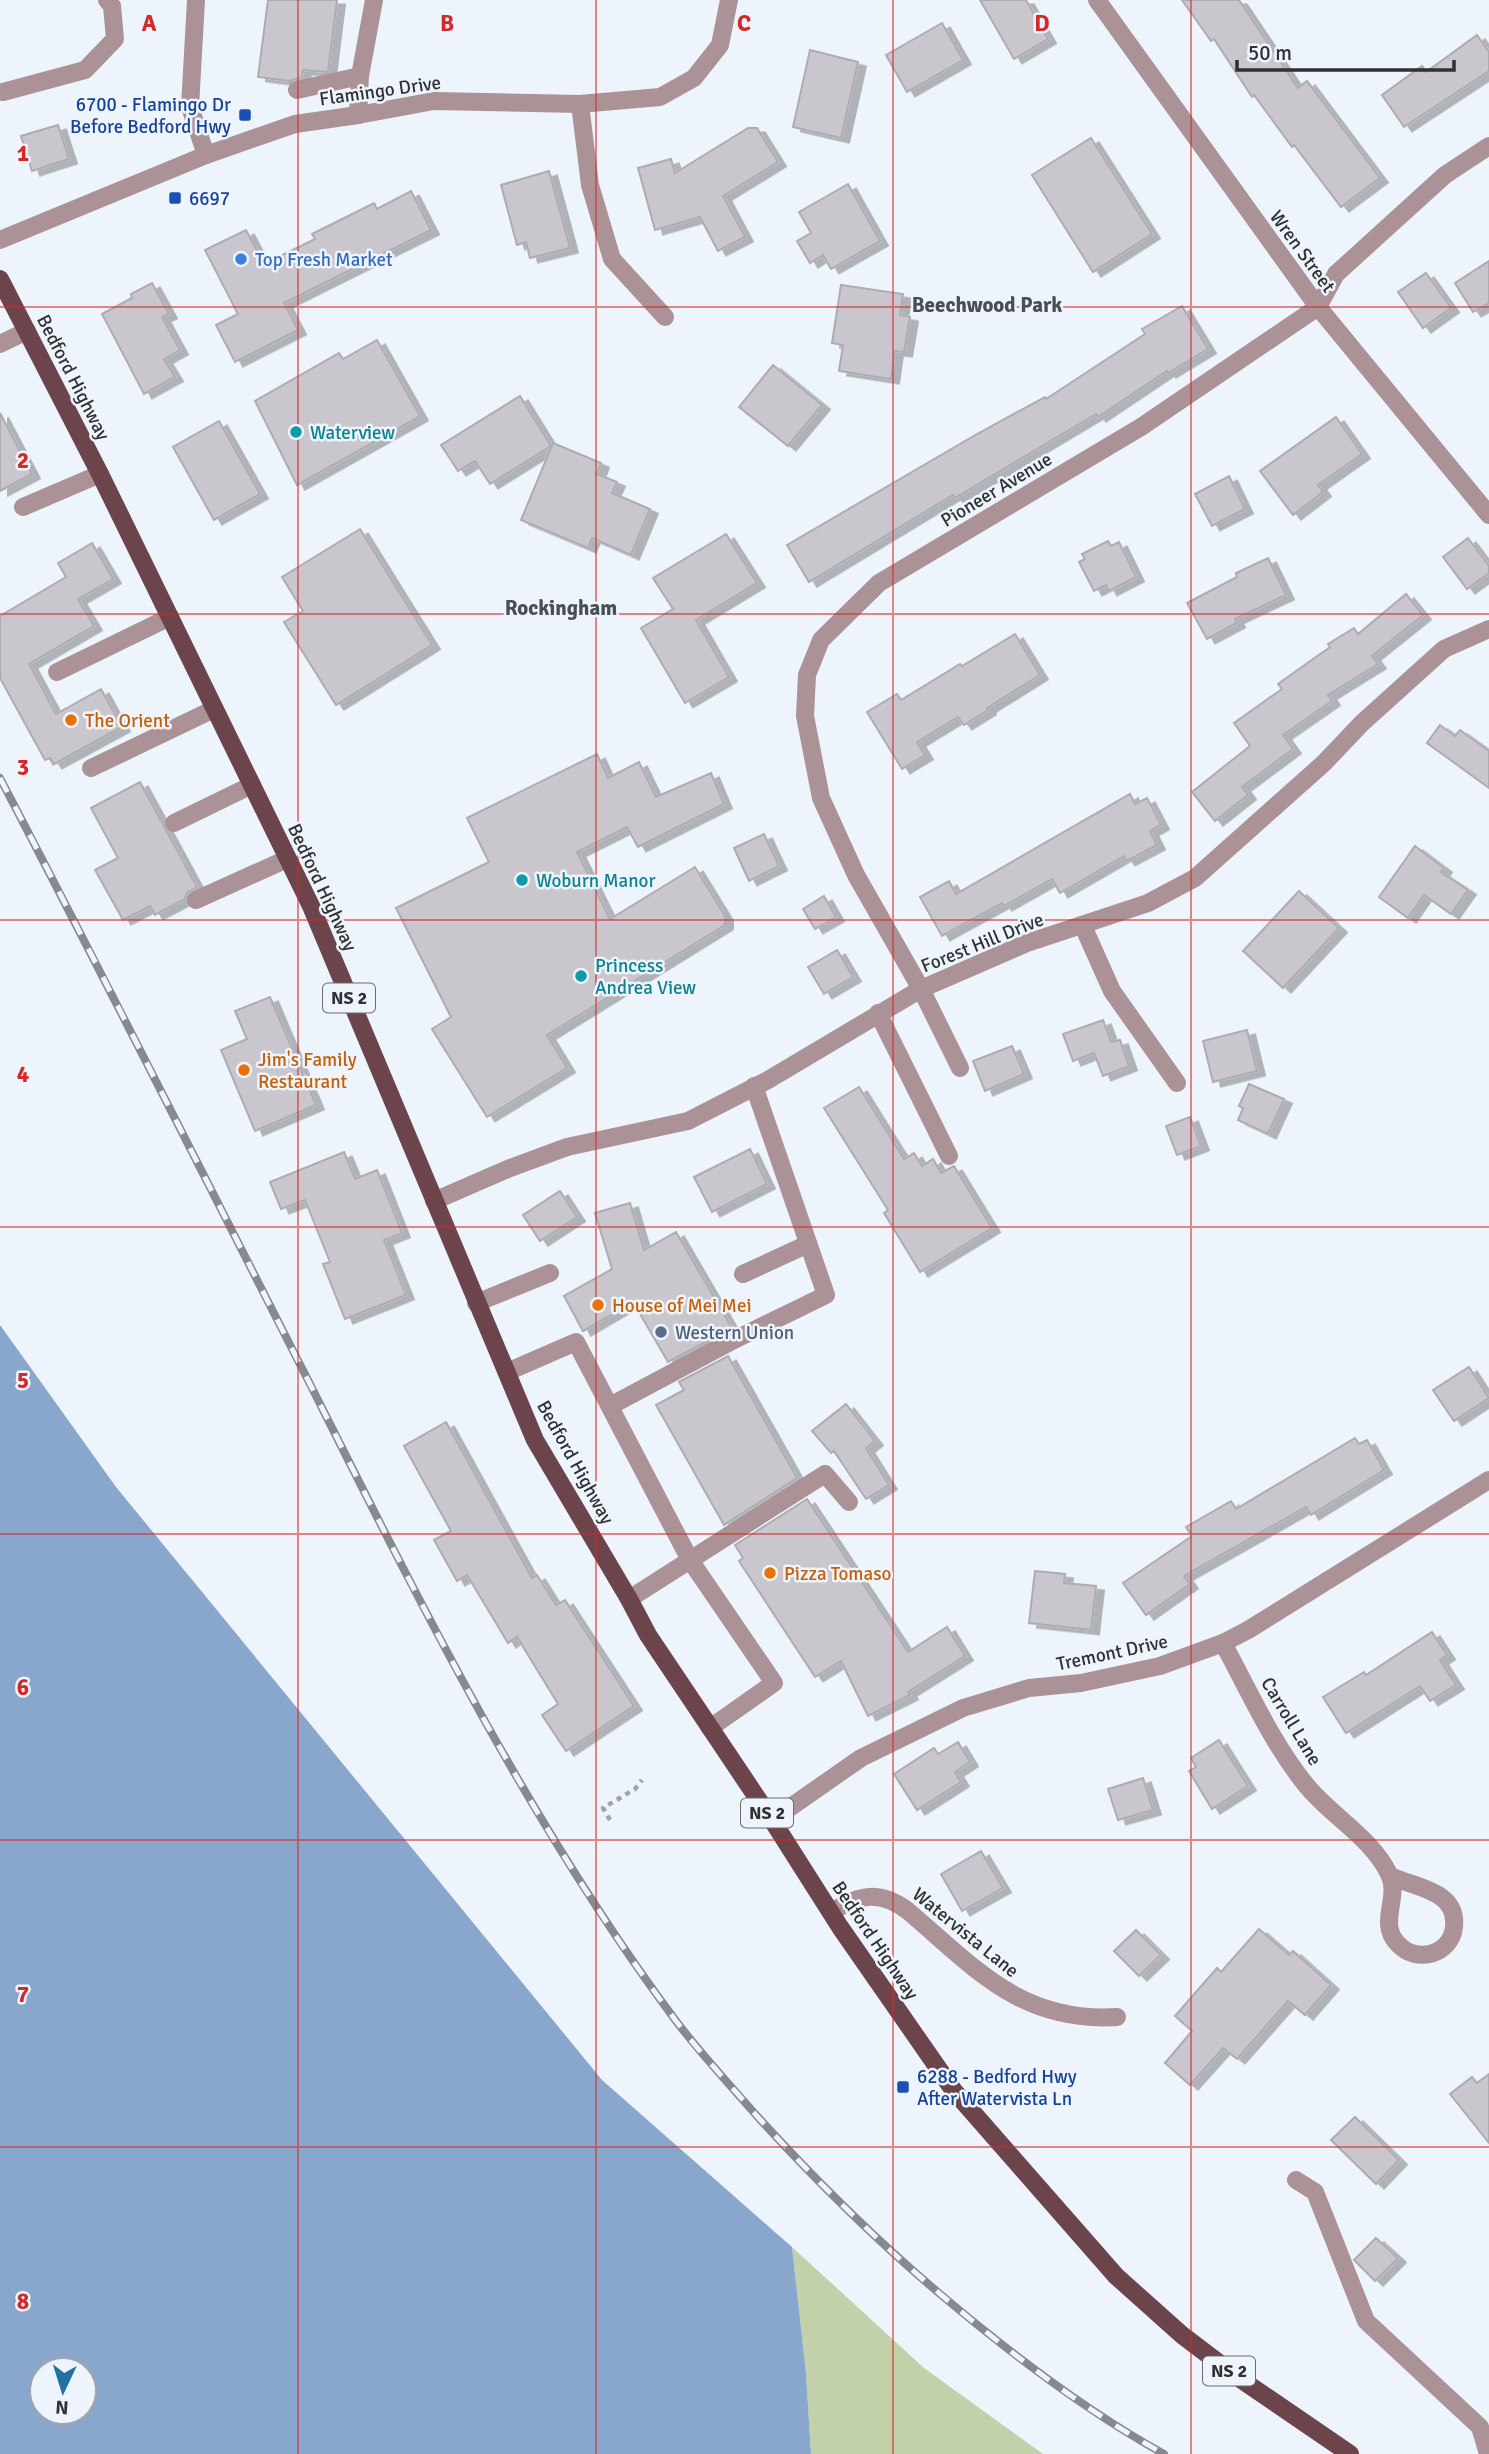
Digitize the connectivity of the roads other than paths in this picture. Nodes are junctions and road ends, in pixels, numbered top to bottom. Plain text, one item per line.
1 (107, 0) edge
2 (196, 0) edge
3 (374, 0) edge
4 (729, 0) edge
5 (1097, 0) edge
6 (360, 76) junction
7 (1, 90) edge
8 (297, 90) dead end
9 (580, 104) junction
10 (358, 115) junction
11 (1489, 146) edge
12 (206, 155) junction
13 (0, 240) edge
14 (3, 290) edge
15 (1318, 307) junction
16 (665, 317) dead end
17 (27, 331) junction
18 (0, 344) edge
19 (100, 474) junction
20 (23, 508) dead end
21 (1489, 516) edge
22 (170, 617) junction
23 (1489, 629) edge
24 (57, 672) dead end
25 (214, 709) junction
26 (91, 768) dead end
27 (252, 785) junction
28 (174, 822) dead end
29 (288, 859) junction
30 (196, 900) dead end
31 (1083, 926) junction
32 (921, 989) junction
33 (878, 1013) junction
34 (960, 1068) dead end
35 (1177, 1083) dead end
36 (754, 1087) junction
37 (949, 1156) dead end
38 (434, 1201) junction
39 (808, 1244) junction
40 (550, 1273) dead end
41 (743, 1274) dead end
42 (477, 1303) junction
43 (507, 1372) junction
44 (610, 1406) junction
45 (1489, 1480) edge
46 (849, 1502) dead end
47 (690, 1560) junction
48 (629, 1599) junction
49 (1223, 1643) junction
50 (710, 1728) junction
51 (772, 1820) junction
52 (1391, 1876) junction
53 (832, 1912) junction
54 (1117, 2017) dead end
55 (1296, 2180) dead end
56 (1350, 2454) edge
57 (1488, 2454) edge

1 - 7 street
2 - 12 street
3 - 6 street
4 - 9 street, Flamingo Drive
5 - 15 street, Wren Street
6 - 8 street
6 - 10 street
9 - 10 street, Flamingo Drive
9 - 16 street
10 - 12 street, Flamingo Drive
11 - 15 street, Pioneer Avenue
12 - 13 street, Flamingo Drive
14 - 17 main road, Bedford Highway / NS 2
15 - 21 street, Wren Street
15 - 32 street, Pioneer Avenue
17 - 18 street
17 - 19 main road, Bedford Highway / NS 2
19 - 20 street
19 - 22 main road, Bedford Highway / NS 2
22 - 24 street
22 - 25 main road, Bedford Highway / NS 2
23 - 31 street, Forest Hill Drive
25 - 26 street
25 - 27 main road, Bedford Highway / NS 2
27 - 28 street
27 - 29 main road, Bedford Highway / NS 2
29 - 30 street
29 - 38 main road, Bedford Highway / NS 2
31 - 32 street, Forest Hill Drive
31 - 35 street
32 - 33 street, Forest Hill Drive
32 - 34 street, Pioneer Avenue
33 - 36 street, Forest Hill Drive
33 - 37 street
36 - 38 street, Forest Hill Drive
36 - 39 street
38 - 42 main road, Bedford Highway / NS 2
39 - 41 street
39 - 44 street
40 - 42 street
42 - 43 main road, Bedford Highway / NS 2
43 - 44 street
43 - 48 main road, Bedford Highway / NS 2
44 - 47 street
45 - 49 street, Tremont Drive
46 - 47 street
47 - 48 street
47 - 50 street
48 - 50 main road, Bedford Highway / NS 2
49 - 51 street, Tremont Drive
49 - 52 street, Carroll Lane
50 - 51 main road, Bedford Highway / NS 2
51 - 53 main road, Bedford Highway / NS 2
52 - 52 street
53 - 54 street, Watervista Lane
53 - 56 main road, Bedford Highway / NS 2
55 - 57 street

